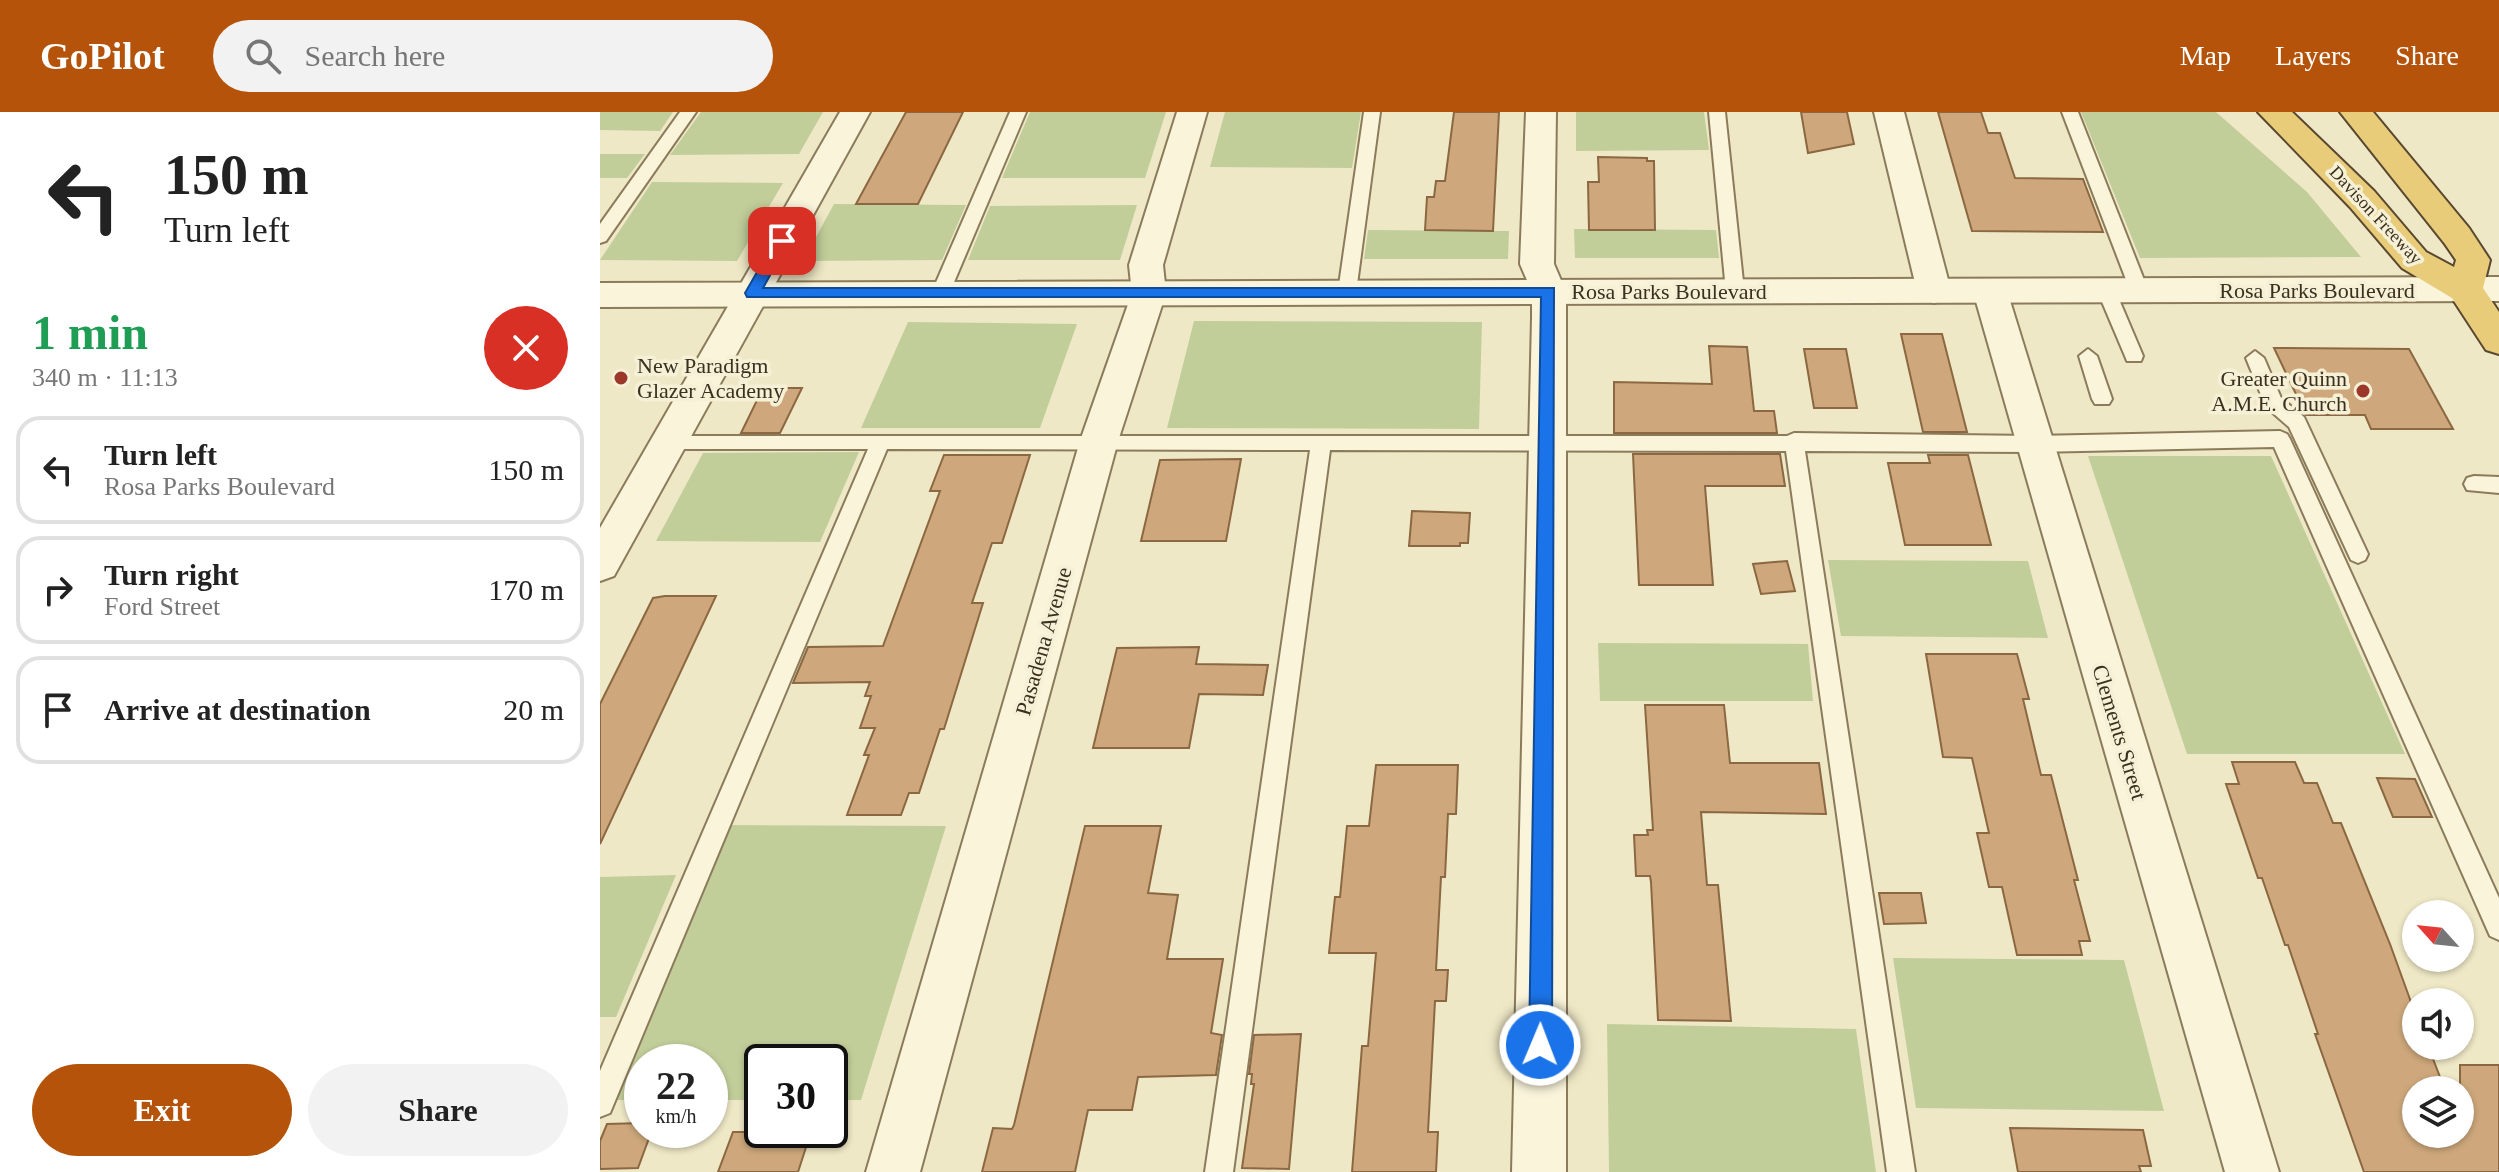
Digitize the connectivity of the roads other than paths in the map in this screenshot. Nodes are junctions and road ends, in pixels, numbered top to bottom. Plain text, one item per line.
1 (688, 112) edge
2 (855, 112) edge
3 (1018, 112) edge
4 (1192, 112) edge
5 (1372, 112) edge
6 (1541, 112) edge
7 (1717, 112) edge
8 (1889, 112) edge
9 (2070, 112) edge
10 (2274, 112) edge
11 (2356, 112) edge
12 (600, 237) edge
13 (2482, 289) edge
14 (2122, 290) junction
15 (1735, 291) junction
16 (1934, 291) junction
17 (1990, 291) junction
18 (1347, 292) junction
19 (1549, 292) junction
20 (752, 293) junction
21 (1149, 293) junction
22 (940, 294) junction
23 (600, 295) edge
24 (2499, 341) edge
25 (2088, 356) dead end
26 (2134, 356) dead end
27 (2255, 358) dead end
28 (2102, 399) dead end
29 (668, 441) junction
30 (881, 441) junction
31 (1099, 441) junction
32 (1794, 441) junction
33 (1321, 442) junction
34 (1545, 442) junction
35 (2034, 444) junction
36 (2474, 484) dead end
37 (2499, 485) edge
38 (2358, 554) dead end
39 (600, 564) edge
40 (2499, 927) edge
41 (600, 1103) edge
42 (893, 1172) edge
43 (1219, 1172) edge
44 (1539, 1172) edge
45 (1901, 1172) edge
46 (2252, 1172) edge

1 - 12 lane
2 - 20 street
3 - 22 lane
4 - 21 street, Pasadena Avenue
5 - 18 lane
6 - 19 street
7 - 15 lane
8 - 16 street
9 - 14 lane
10 - 13 highway, Davison Freeway
11 - 13 highway
13 - 14 street, Rosa Parks Boulevard
13 - 24 highway
14 - 17 street, Rosa Parks Boulevard
14 - 26 lane
15 - 16 street, Rosa Parks Boulevard
15 - 19 street, Rosa Parks Boulevard
16 - 17 street, Rosa Parks Boulevard
17 - 35 street, Clements Street
18 - 19 street, Rosa Parks Boulevard
18 - 21 street, Rosa Parks Boulevard
19 - 34 street
20 - 22 street, Rosa Parks Boulevard
20 - 23 street, Rosa Parks Boulevard
20 - 29 street
21 - 22 street, Rosa Parks Boulevard
21 - 31 street, Pasadena Avenue
25 - 28 lane
27 - 38 lane
29 - 30 lane
29 - 39 street
30 - 31 lane
30 - 41 lane
31 - 33 lane
31 - 42 street, Pasadena Avenue
32 - 34 lane
32 - 35 lane
32 - 45 lane
33 - 34 lane
33 - 43 lane
34 - 44 street
35 - 40 lane
35 - 46 street, Clements Street
36 - 37 lane

